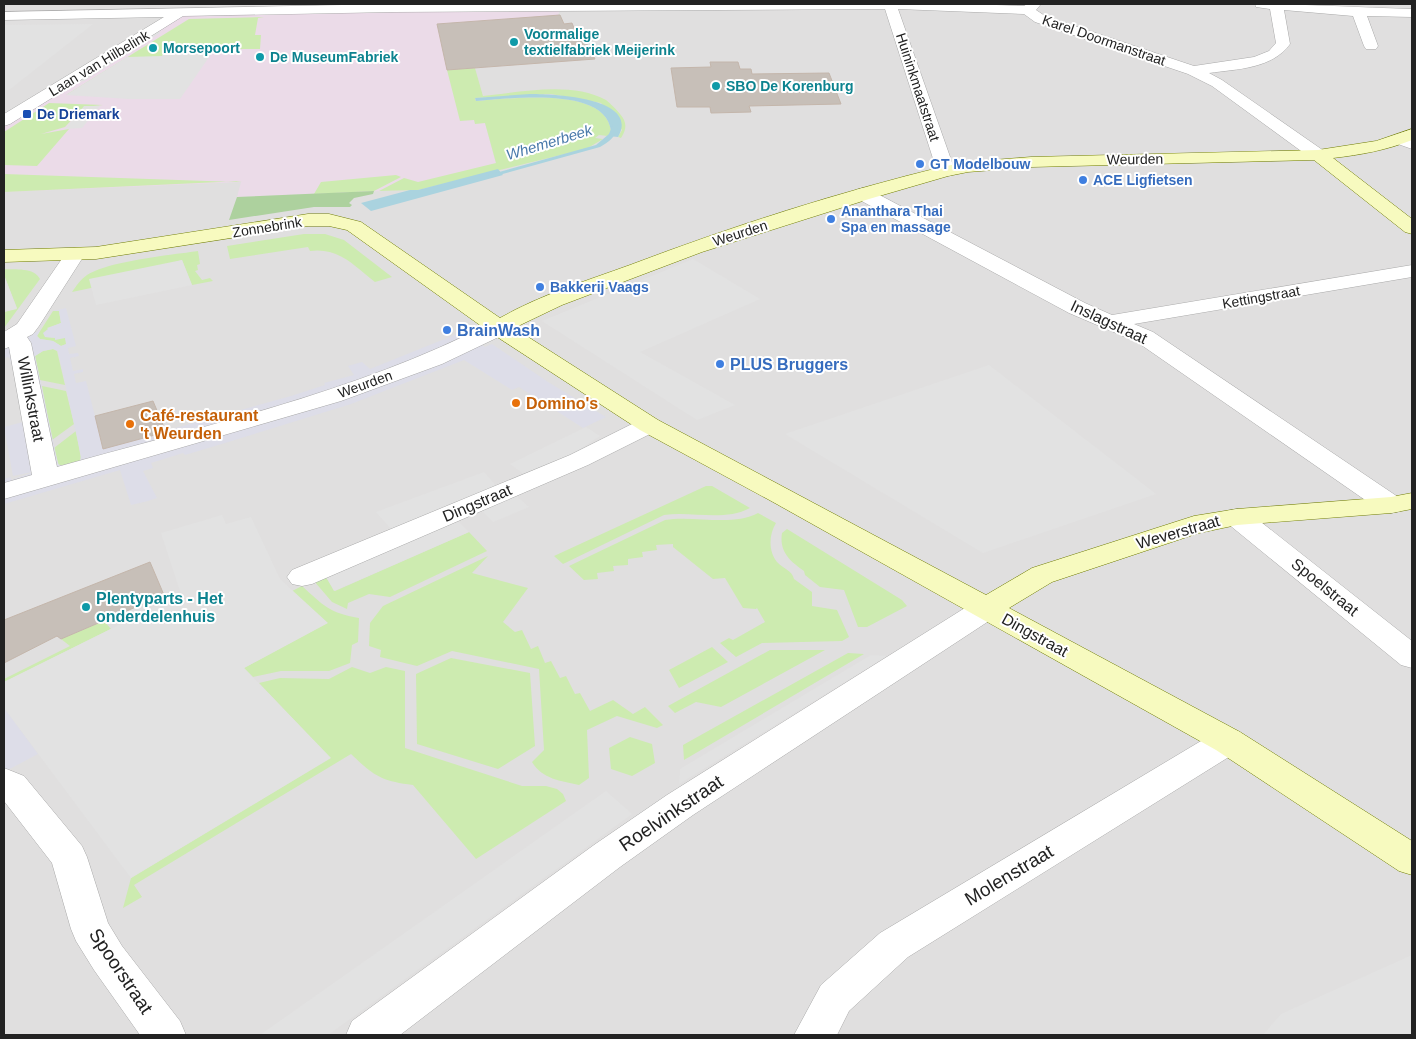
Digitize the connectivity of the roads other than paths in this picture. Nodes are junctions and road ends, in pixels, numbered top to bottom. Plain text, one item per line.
1 (194, 4) edge
2 (891, 4) edge
3 (1261, 4) edge
4 (1276, 4) edge
5 (1031, 7) edge
6 (1359, 12) junction
7 (1412, 13) edge
8 (179, 14) junction
9 (4, 16) edge
10 (1371, 46) dead end
11 (1193, 70) junction
12 (4, 121) edge
13 (1408, 139) edge
14 (1318, 155) junction
15 (946, 171) junction
16 (863, 194) junction
17 (1412, 228) edge
18 (75, 254) junction
19 (4, 256) edge
20 (1412, 271) edge
21 (1110, 322) junction
22 (498, 328) junction
23 (8, 340) edge
24 (649, 425) junction
25 (46, 479) junction
26 (4, 491) edge
27 (1402, 503) edge
28 (1237, 517) junction
29 (302, 577) dead end
30 (988, 608) junction
31 (1412, 657) edge
32 (1228, 741) junction
33 (6, 785) edge
34 (1412, 860) edge
35 (165, 1035) edge
36 (367, 1035) edge
37 (815, 1035) edge

1 - 8 street, Laan van Hilbelink
2 - 5 street
2 - 8 street
2 - 15 street, Huininkmaatstraat
3 - 4 street
4 - 6 street
4 - 11 street
5 - 11 street, Karel Doormanstraat
6 - 7 street
6 - 10 street
8 - 9 street
8 - 12 street, Laan van Hilbelink
11 - 14 street
13 - 14 street, Weurden
14 - 15 street, Weurden
14 - 17 street
15 - 16 street, Weurden
16 - 21 street, Inslagstraat
16 - 22 street, Weurden
18 - 19 street, Zonnebrink
18 - 22 street, Zonnebrink
18 - 23 street, Willinkstraat
20 - 21 street, Kettingstraat
21 - 27 street, Inslagstraat
22 - 24 street, Dingstraat
22 - 25 street, Weurden
23 - 25 street, Willinkstraat
24 - 29 street, Dingstraat
24 - 30 street, Dingstraat
25 - 26 street, Weurden
27 - 28 street, Weverstraat
28 - 30 street, Weverstraat
28 - 31 street, Spoelstraat
30 - 32 street, Dingstraat
30 - 36 street, Roelvinkstraat
32 - 34 street, Dingstraat
32 - 37 street, Molenstraat
33 - 35 street, Spoorstraat

